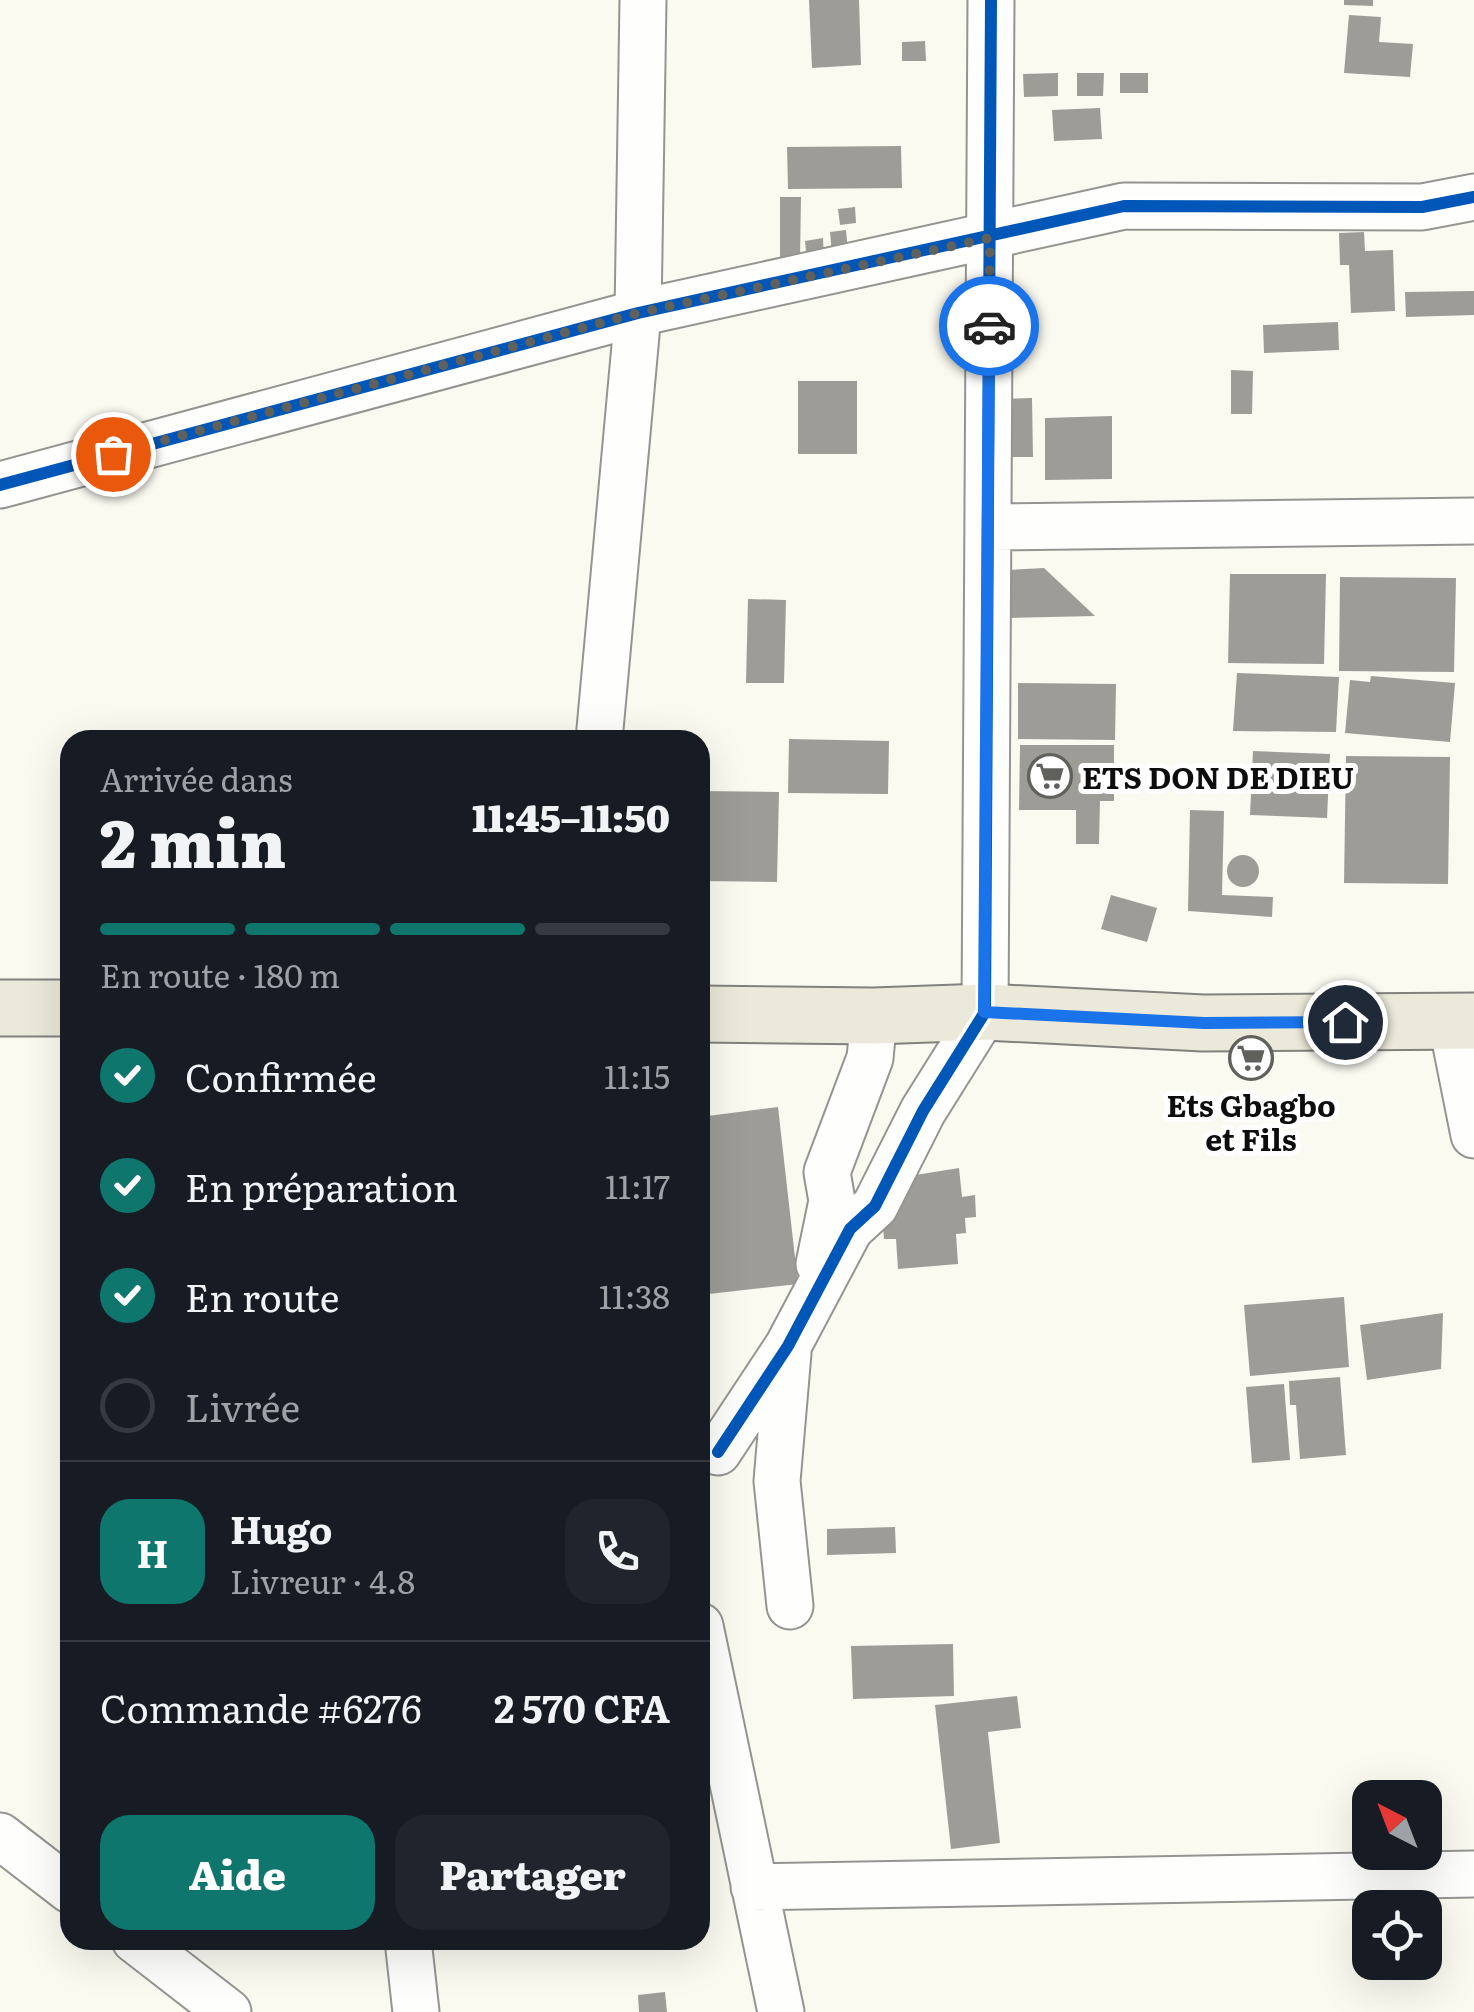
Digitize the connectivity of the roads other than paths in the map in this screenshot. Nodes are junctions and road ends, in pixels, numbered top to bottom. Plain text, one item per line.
1 (643, 0) edge
2 (991, 0) edge
3 (1474, 197) edge
4 (990, 238) junction
5 (638, 313) junction
6 (0, 485) edge
7 (1474, 521) edge
8 (988, 527) junction
9 (600, 730) edge
10 (0, 1008) edge
11 (60, 1008) edge
12 (984, 1012) junction
13 (710, 1014) edge
14 (874, 1016) junction
15 (1462, 1020) edge
16 (1474, 1135) edge
17 (788, 1346) junction
18 (710, 1449) edge
19 (710, 1450) edge
20 (777, 1481) junction
21 (790, 1606) dead end
22 (710, 1674) edge
23 (0, 1836) edge
24 (1474, 1874) edge
25 (60, 1882) edge
26 (754, 1887) junction
27 (148, 1950) edge
28 (409, 1950) edge
29 (228, 2012) edge
30 (416, 2012) edge
31 (781, 2012) edge

1 - 5 street
2 - 4 street
3 - 4 street
4 - 5 street
4 - 8 street
5 - 6 street
5 - 9 street
7 - 8 street
8 - 12 street
10 - 11 main road
12 - 14 main road
12 - 15 main road
12 - 17 street
13 - 14 main road
14 - 17 street
15 - 16 street
17 - 18 street
17 - 20 street
19 - 20 street
20 - 21 street
22 - 26 street
23 - 25 street
24 - 26 street
26 - 31 street
27 - 29 street
28 - 30 street

